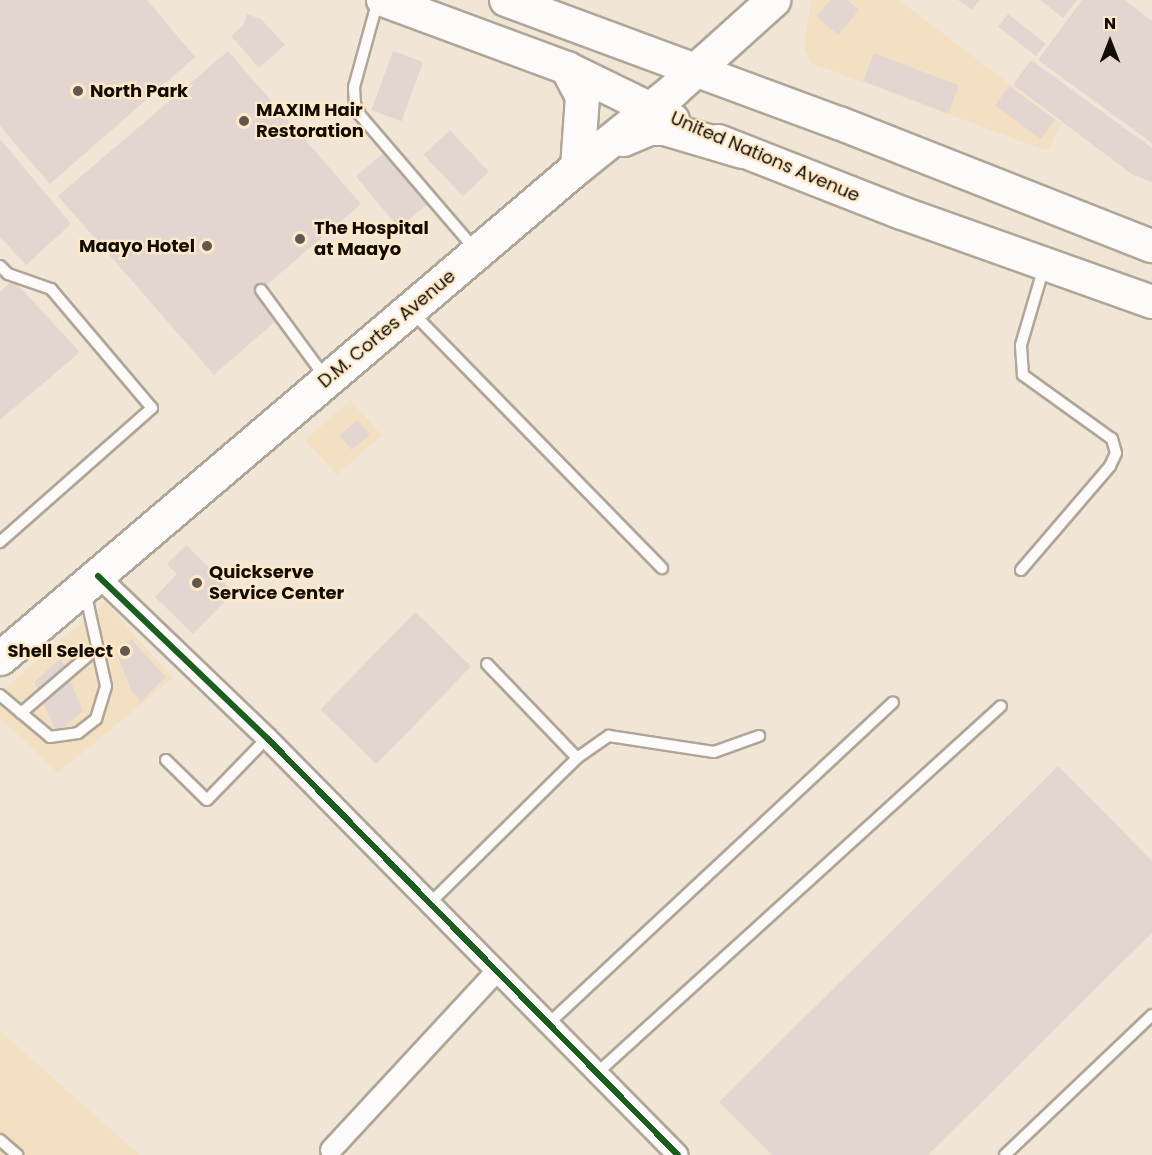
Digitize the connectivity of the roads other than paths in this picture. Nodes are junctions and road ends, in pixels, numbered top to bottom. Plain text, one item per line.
1 (378, 0) edge
2 (383, 0) edge
3 (506, 0) edge
4 (773, 0) edge
5 (567, 68) junction
6 (698, 69) junction
7 (651, 109) junction
8 (742, 151) junction
9 (578, 166) junction
10 (1152, 246) edge
11 (477, 252) junction
12 (1045, 261) junction
13 (0, 266) edge
14 (261, 290) dead end
15 (1152, 302) edge
16 (410, 310) junction
17 (327, 380) junction
18 (0, 542) edge
19 (662, 568) dead end
20 (1022, 570) dead end
21 (91, 581) junction
22 (97, 648) junction
23 (0, 658) edge
24 (487, 664) dead end
25 (0, 695) edge
26 (893, 702) dead end
27 (1001, 706) dead end
28 (21, 713) junction
29 (759, 736) dead end
30 (267, 738) junction
31 (578, 758) junction
32 (166, 760) dead end
33 (429, 904) junction
34 (495, 973) junction
35 (1152, 1016) edge
36 (547, 1025) junction
37 (596, 1074) junction
38 (0, 1140) edge
39 (331, 1150) dead end
40 (17, 1155) edge
41 (678, 1155) edge
42 (1005, 1155) edge

1 - 11 lane
2 - 5 main road, United Nations Avenue
3 - 6 main road
4 - 6 highway, D.M. Cortes Avenue
5 - 7 main road, United Nations Avenue
5 - 9 highway
6 - 7 highway, D.M. Cortes Avenue
6 - 10 main road
7 - 8 main road, United Nations Avenue
7 - 9 highway, D.M. Cortes Avenue
8 - 9 highway
8 - 12 main road, United Nations Avenue
9 - 11 highway, D.M. Cortes Avenue
11 - 16 highway, D.M. Cortes Avenue
12 - 15 main road, United Nations Avenue
12 - 20 lane
13 - 18 lane
14 - 17 lane
16 - 17 highway, D.M. Cortes Avenue
16 - 19 lane
17 - 21 highway, D.M. Cortes Avenue
21 - 22 lane
21 - 23 highway, D.M. Cortes Avenue
21 - 30 street
22 - 28 lane
22 - 28 lane
24 - 31 lane
25 - 28 lane
26 - 36 lane
27 - 37 lane
29 - 31 lane
30 - 32 lane
30 - 33 street
31 - 33 lane
33 - 34 street
34 - 36 street
34 - 39 street
35 - 42 lane
36 - 37 street
37 - 41 street
38 - 40 lane

